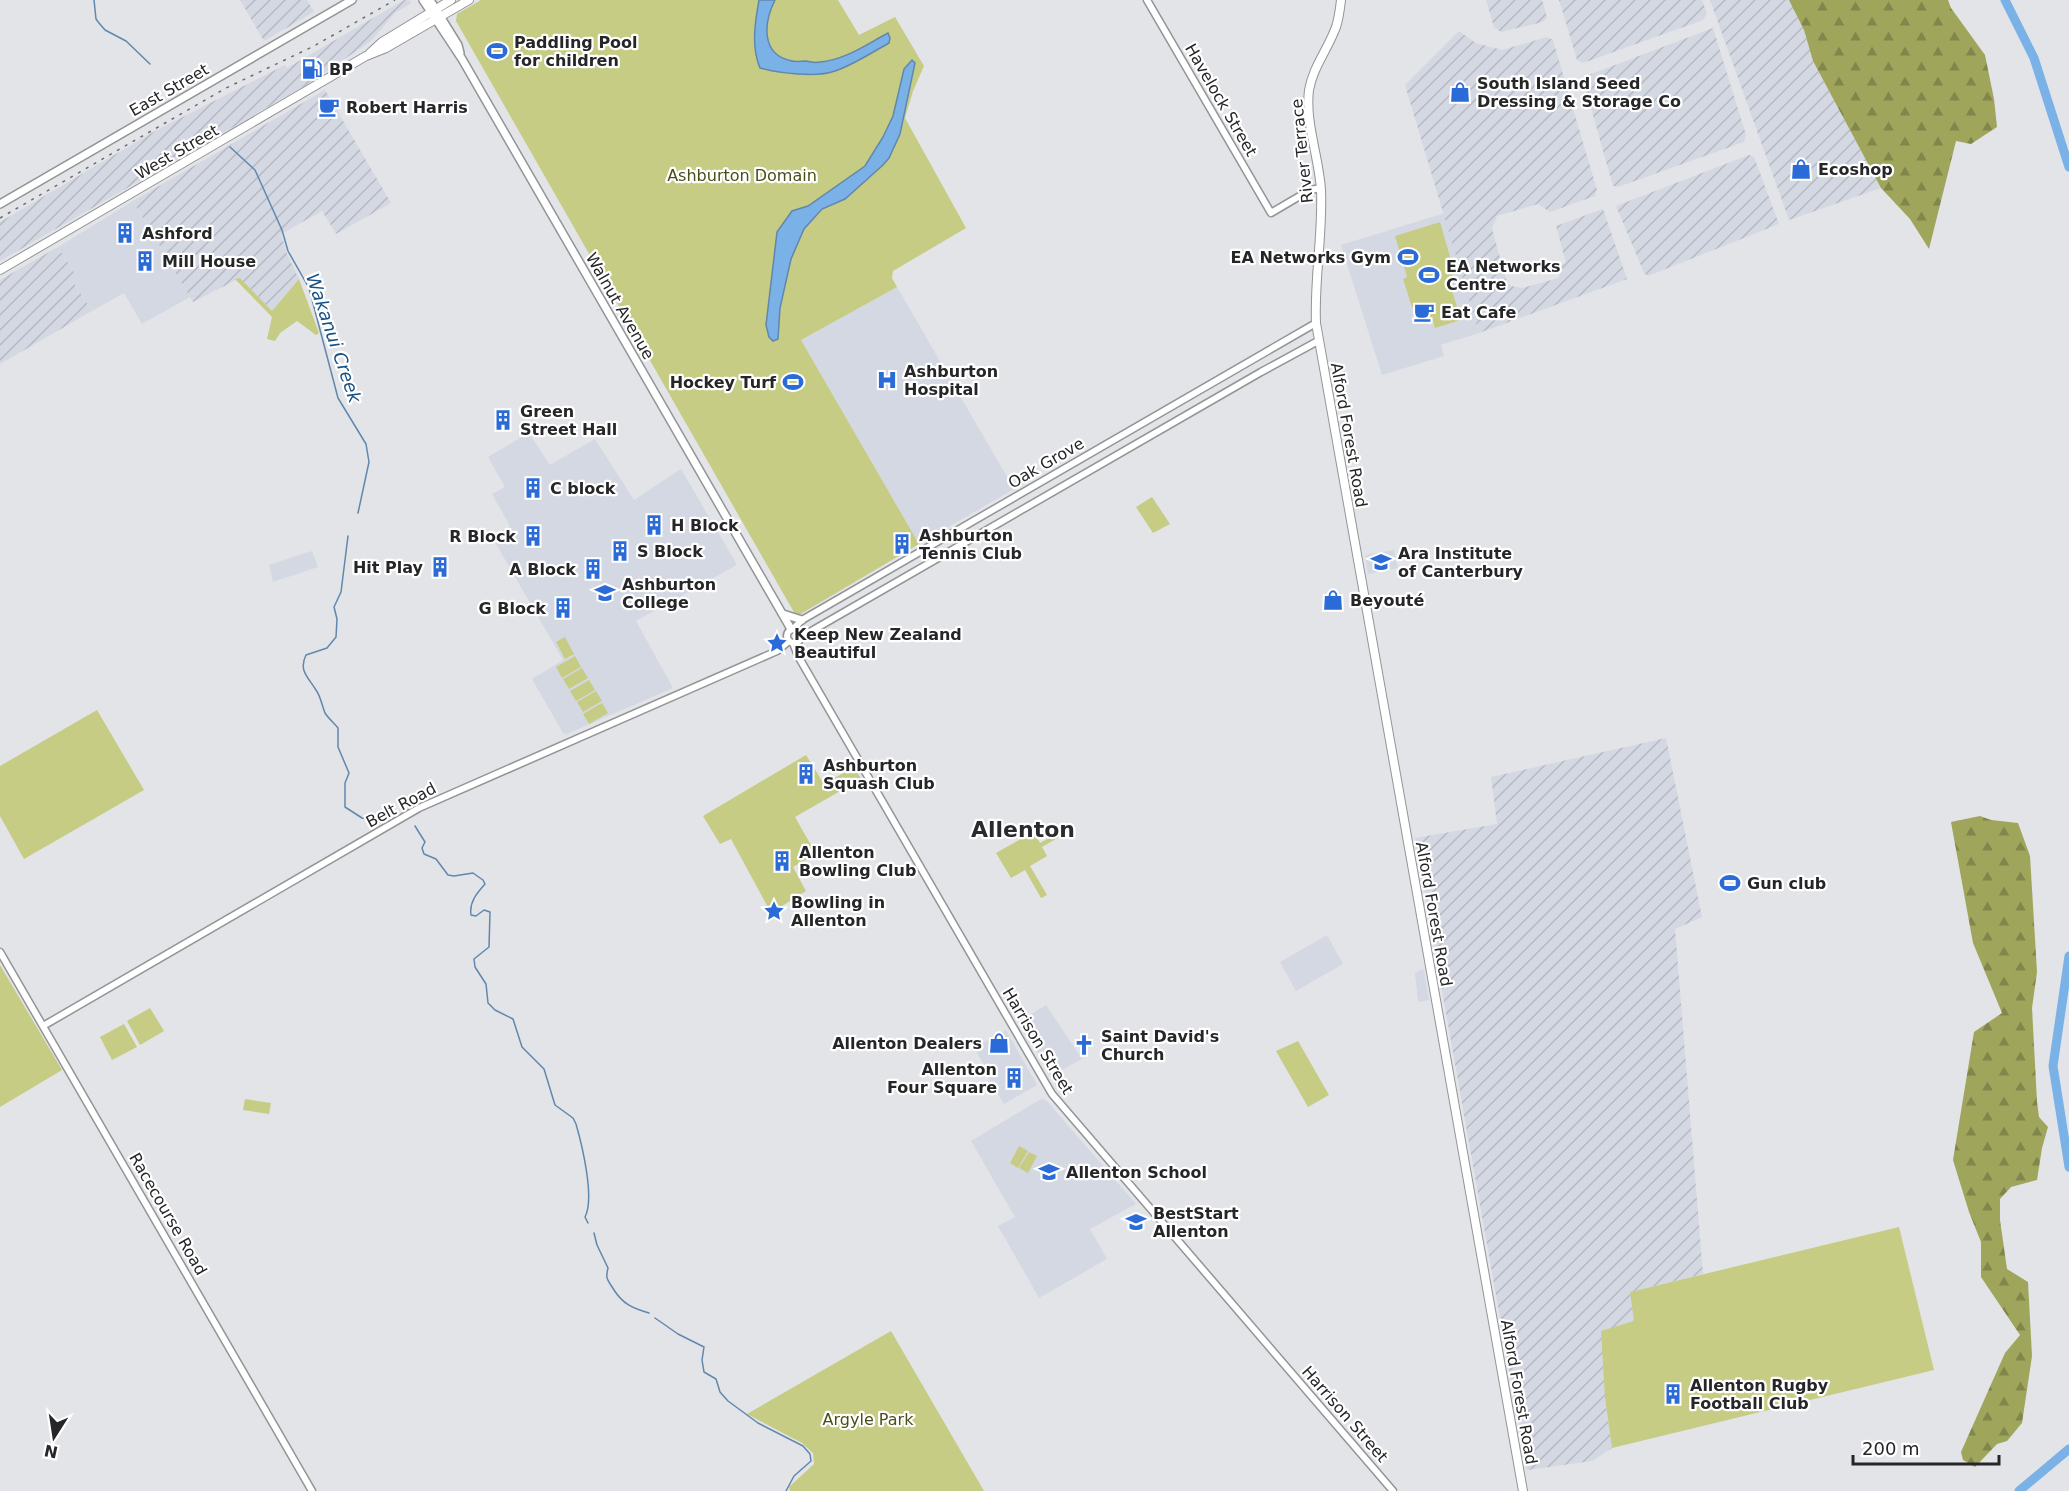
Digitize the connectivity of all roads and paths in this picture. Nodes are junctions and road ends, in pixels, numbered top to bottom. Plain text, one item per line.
1 (352, 0) edge
2 (423, 0) edge
3 (430, 0) edge
4 (451, 0) edge
5 (469, 0) edge
6 (1147, 0) edge
7 (1341, 0) edge
8 (433, 10) junction
9 (438, 18) junction
10 (366, 57) junction
11 (1321, 188) junction
12 (0, 204) edge
13 (0, 270) edge
14 (1316, 323) junction
15 (1318, 341) junction
16 (783, 614) junction
17 (802, 620) junction
18 (792, 629) junction
19 (801, 637) junction
20 (791, 642) junction
21 (0, 952) edge
22 (43, 1026) junction
23 (312, 1491) edge
24 (1393, 1491) edge
25 (1523, 1491) edge

1 - 12 main road, East Street
2 - 8 main road, Walnut Avenue
3 - 8 main road, Walnut Avenue
4 - 8 main road, West Street
5 - 9 main road, West Street
6 - 11 street, Havelock Street
7 - 11 main road, River Terrace
8 - 9 main road, Walnut Avenue
8 - 10 main road, West Street
9 - 10 main road, West Street
9 - 16 main road, Walnut Avenue
10 - 13 main road, West Street
11 - 14 main road, River Terrace
14 - 15 main road, River Terrace
14 - 17 street, Oak Grove
15 - 19 street, Oak Grove
15 - 25 main road, Alford Forest Road
16 - 17 main road
16 - 18 main road, Walnut Avenue
17 - 18 street, Oak Grove
18 - 19 street
18 - 20 street
19 - 20 street
20 - 22 street, Belt Road
20 - 24 street, Harrison Street
21 - 22 street, Racecourse Road
22 - 23 street, Racecourse Road

